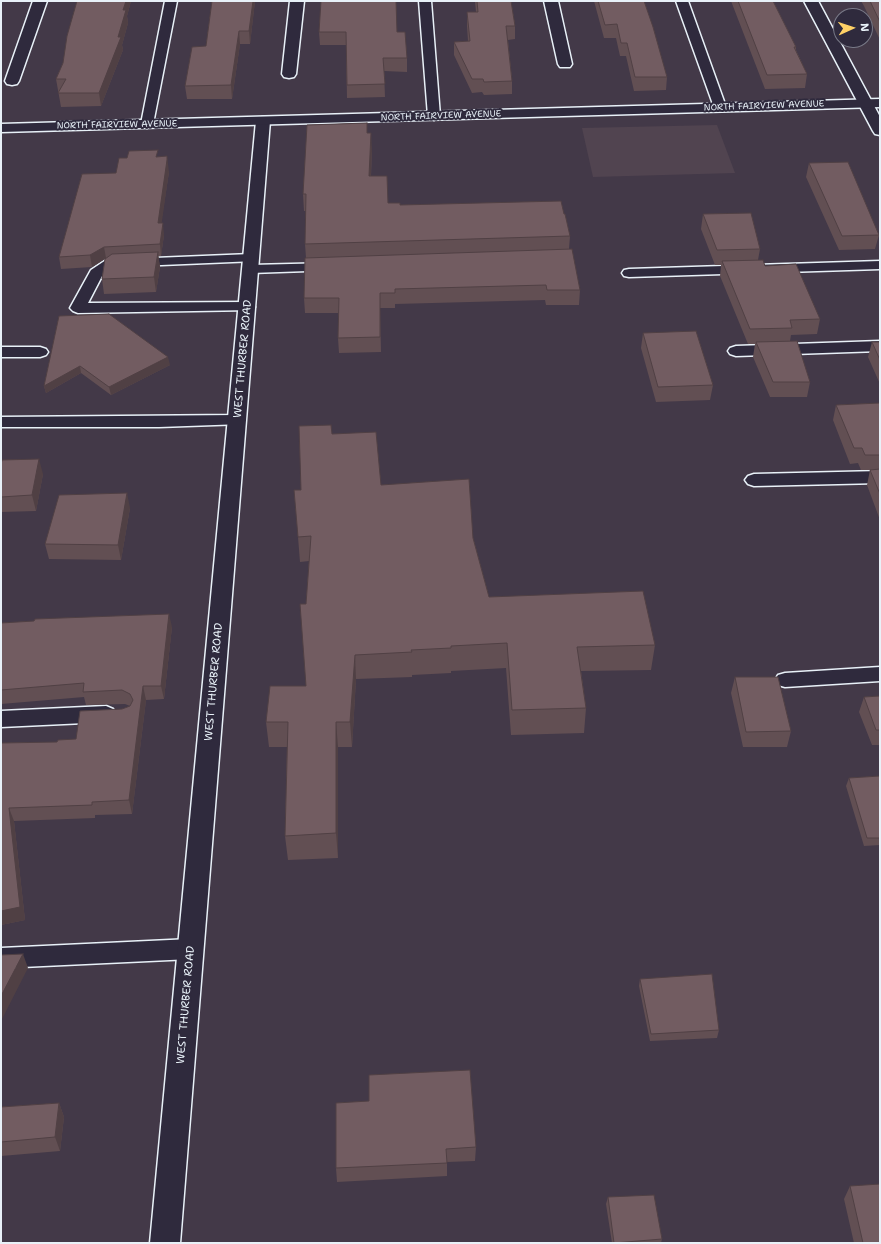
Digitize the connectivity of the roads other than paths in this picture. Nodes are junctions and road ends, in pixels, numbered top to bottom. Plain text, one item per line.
1 (40, 1) edge
2 (171, 1) edge
3 (297, 1) edge
4 (425, 1) edge
5 (551, 1) edge
6 (682, 1) edge
7 (811, 1) edge
8 (565, 64) dead end
9 (289, 74) dead end
10 (12, 81) dead end
11 (873, 103) edge
12 (720, 107) junction
13 (434, 116) junction
14 (263, 121) junction
15 (147, 124) junction
16 (1, 128) edge
17 (880, 131) edge
18 (251, 263) junction
19 (880, 265) edge
20 (346, 266) edge
21 (629, 273) dead end
22 (247, 306) junction
23 (880, 346) edge
24 (736, 351) dead end
25 (1, 352) edge
26 (40, 352) dead end
27 (237, 420) junction
28 (1, 422) edge
29 (880, 477) edge
30 (754, 480) dead end
31 (880, 674) edge
32 (785, 680) dead end
33 (125, 714) edge
34 (1, 719) edge
35 (191, 949) junction
36 (1, 958) edge
37 (165, 1243) edge

1 - 10 street
2 - 15 lane
3 - 9 street
4 - 13 lane
5 - 8 street
6 - 12 lane
7 - 11 street
11 - 12 street, NORTH FAIRVIEW AVENUE
11 - 17 street
12 - 13 street, NORTH FAIRVIEW AVENUE
13 - 14 street, NORTH FAIRVIEW AVENUE
14 - 15 street, NORTH FAIRVIEW AVENUE
14 - 18 street, WEST THURBER ROAD
15 - 16 street, NORTH FAIRVIEW AVENUE
18 - 20 lane
18 - 22 street, WEST THURBER ROAD
18 - 22 lane
19 - 21 lane
22 - 27 street, WEST THURBER ROAD
23 - 24 lane
25 - 26 lane
27 - 28 lane
27 - 35 street, WEST THURBER ROAD
29 - 30 lane
31 - 32 lane
33 - 34 lane
35 - 36 lane
35 - 37 street, WEST THURBER ROAD

